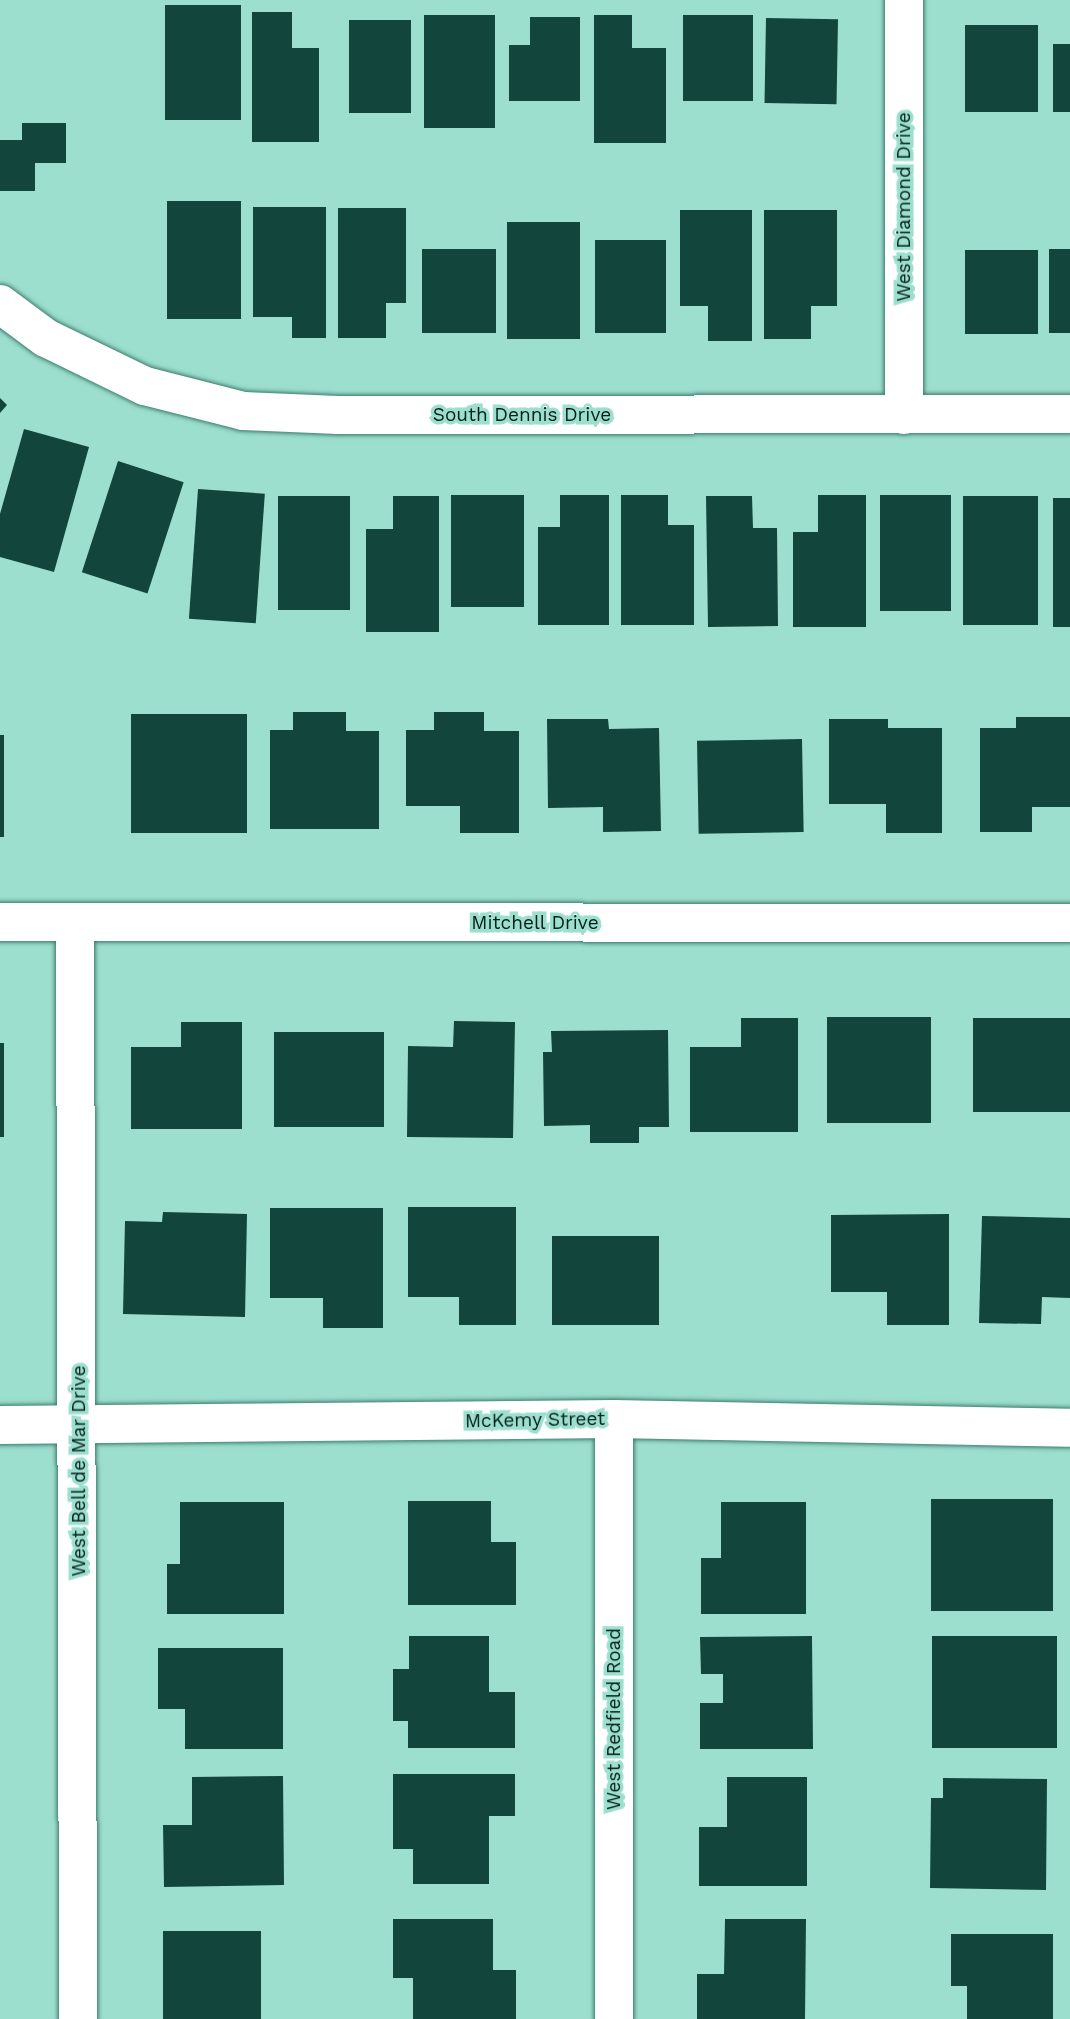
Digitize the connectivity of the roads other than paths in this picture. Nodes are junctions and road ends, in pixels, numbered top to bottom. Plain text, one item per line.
1 (904, 0) edge
2 (0, 304) edge
3 (904, 415) junction
4 (1070, 415) edge
5 (0, 922) edge
6 (75, 922) junction
7 (1070, 923) edge
8 (614, 1419) junction
9 (0, 1425) edge
10 (80, 1425) junction
11 (1070, 1428) edge
12 (78, 2019) edge
13 (614, 2019) edge

1 - 3 street, West Diamond Drive
2 - 3 street, South Dennis Drive
3 - 4 street, South Dennis Drive
5 - 6 street, Mitchell Drive
6 - 7 street, Mitchell Drive
6 - 10 street, West Bell de Mar Drive
8 - 10 street, McKemy Street
8 - 11 street, McKemy Street
8 - 13 street, West Redfield Road
9 - 10 street, McKemy Street
10 - 12 street, West Bell de Mar Drive

